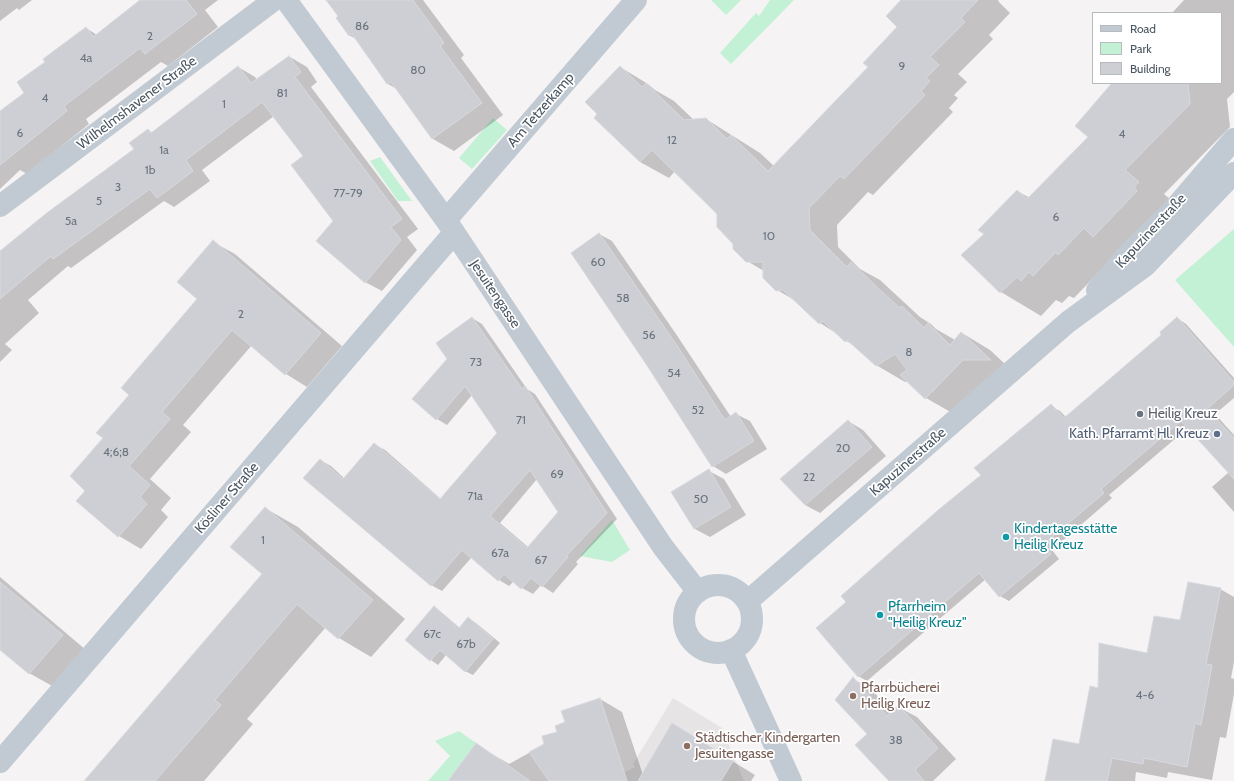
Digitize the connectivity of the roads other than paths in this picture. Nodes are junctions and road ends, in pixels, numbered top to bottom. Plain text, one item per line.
1 (274, 0) edge
2 (286, 0) edge
3 (636, 0) edge
4 (1234, 139) edge
5 (1234, 173) edge
6 (0, 206) edge
7 (450, 226) junction
8 (1068, 322) junction
9 (698, 592) junction
10 (748, 601) junction
11 (731, 650) junction
12 (0, 762) edge
13 (791, 781) edge

1 - 6 street, Wilhelmshavener Straße
2 - 7 street, Jesuitengasse
3 - 7 street, Am Tetzerkamp
4 - 8 street, Kapuzinerstraße
5 - 8 street, Kapuzinerstraße
7 - 9 street, Jesuitengasse
7 - 12 street, Kösliner Straße
8 - 10 street, Kapuzinerstraße
9 - 10 street
9 - 11 street
10 - 11 street
11 - 13 street

